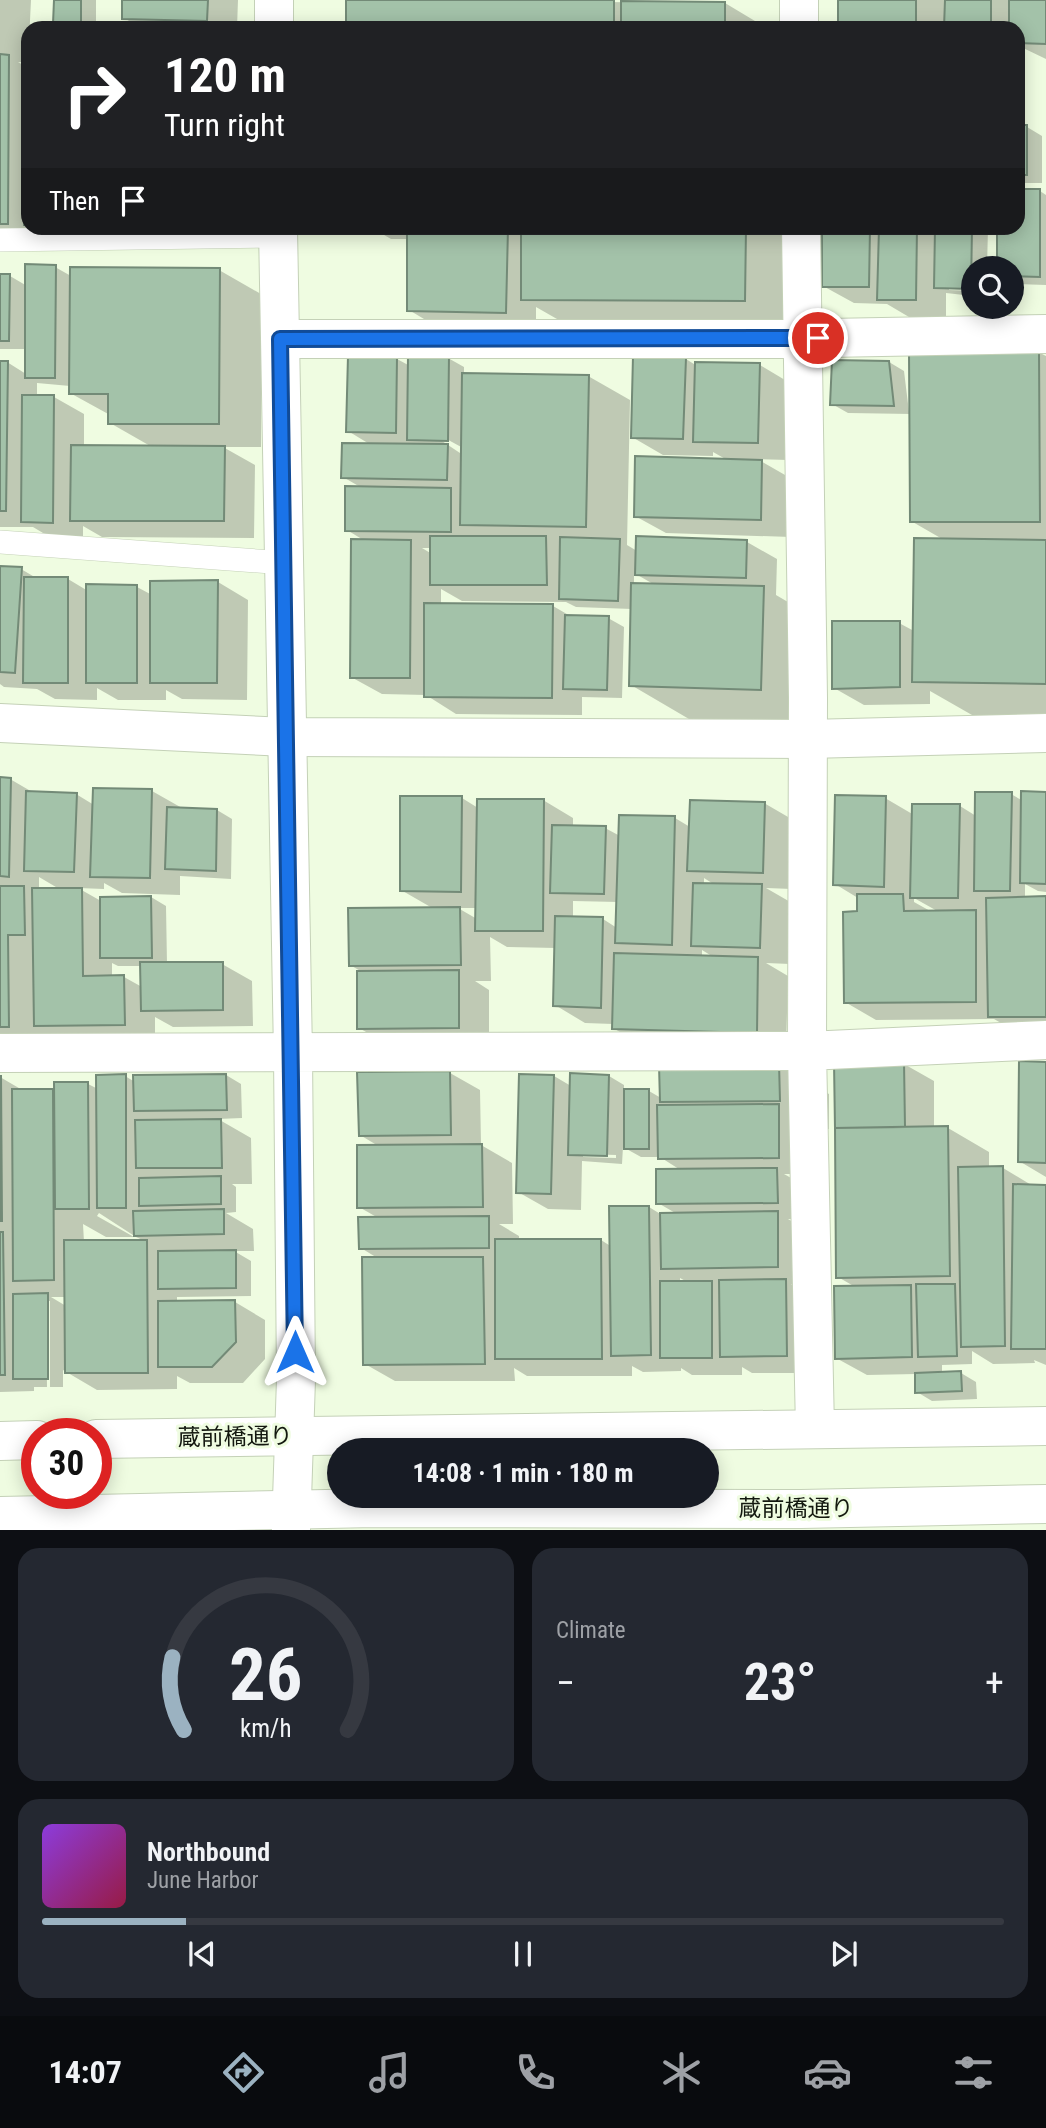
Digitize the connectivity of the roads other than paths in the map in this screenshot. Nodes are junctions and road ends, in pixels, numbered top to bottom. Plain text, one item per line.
1 (274, 0) edge
2 (799, 0) edge
3 (274, 21) edge
4 (799, 21) edge
5 (174, 235) edge
6 (279, 235) edge
7 (801, 235) edge
8 (0, 240) edge
9 (1046, 334) edge
10 (280, 339) junction
11 (802, 339) junction
12 (0, 542) edge
13 (285, 563) junction
14 (0, 723) edge
15 (1046, 733) edge
16 (286, 737) junction
17 (808, 739) junction
18 (1046, 1040) edge
19 (807, 1051) junction
20 (0, 1054) edge
21 (293, 1054) junction
22 (1046, 1426) edge
23 (815, 1429) junction
24 (293, 1435) junction
25 (112, 1439) edge
26 (21, 1440) edge
27 (0, 1441) edge
28 (1046, 1504) edge
29 (0, 1516) edge
30 (291, 1519) edge
31 (801, 1519) edge

1 - 3 street
2 - 4 street
5 - 8 lane
6 - 10 street
7 - 11 street
9 - 11 street
10 - 11 street
10 - 13 street
11 - 17 street
12 - 13 lane
13 - 16 street
14 - 16 street
15 - 17 street
16 - 17 street
16 - 21 street
17 - 19 street
18 - 19 street
19 - 21 street
19 - 23 street
20 - 21 street
21 - 24 street
22 - 23 street, 蔵前橋通り
23 - 24 street, 蔵前橋通り
24 - 25 street, 蔵前橋通り
24 - 30 street
26 - 27 street
28 - 31 street, 蔵前橋通り
29 - 30 street, 蔵前橋通り
30 - 31 street, 蔵前橋通り

